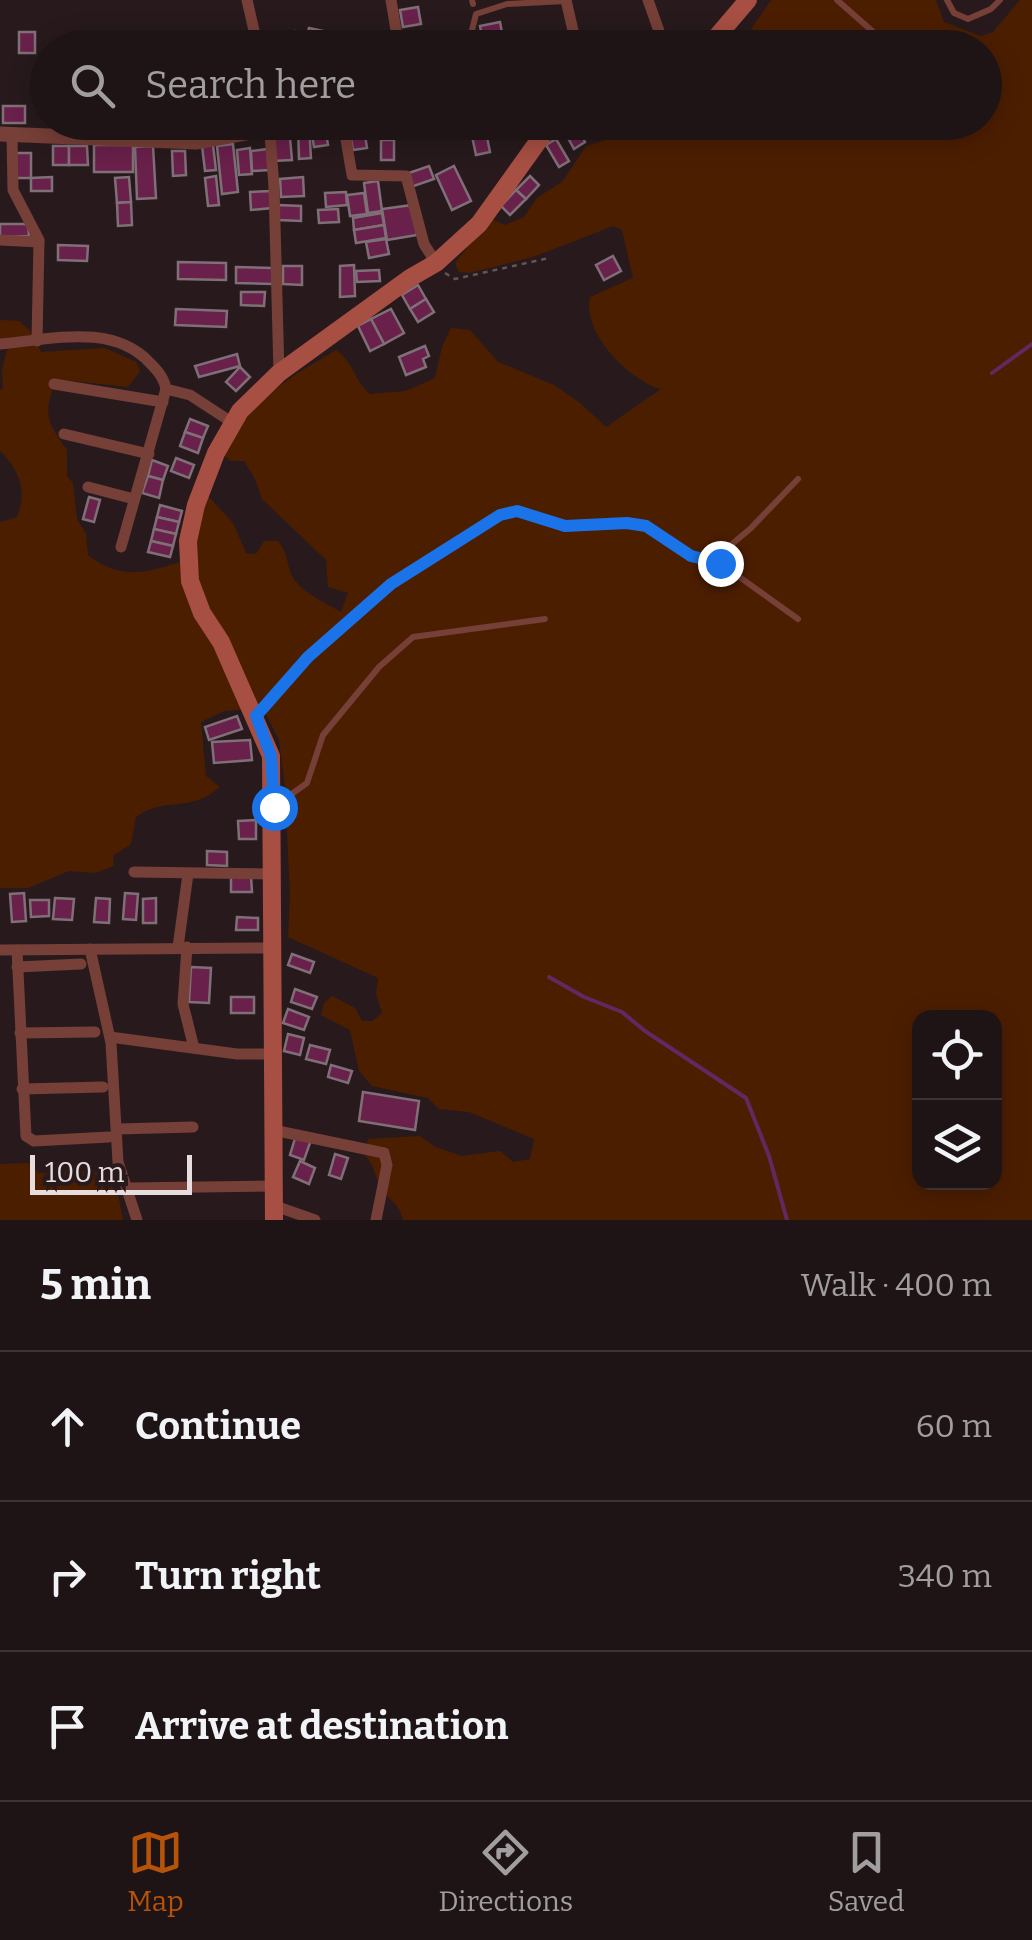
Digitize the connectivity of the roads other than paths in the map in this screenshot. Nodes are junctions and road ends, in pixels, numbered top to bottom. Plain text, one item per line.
1 (247, 0) edge
2 (391, 0) edge
3 (648, 0) edge
4 (748, 0) edge
5 (837, 0) edge
6 (947, 0) edge
7 (1000, 0) edge
8 (566, 1) edge
9 (254, 30) edge
10 (396, 30) edge
11 (473, 30) edge
12 (572, 30) edge
13 (659, 30) edge
14 (722, 30) edge
15 (870, 30) edge
16 (6, 134) edge
17 (132, 140) edge
18 (186, 140) edge
19 (270, 140) edge
20 (346, 140) edge
21 (539, 140) edge
22 (0, 240) edge
23 (39, 242) junction
24 (436, 263) junction
25 (37, 341) junction
26 (0, 344) edge
27 (278, 373) junction
28 (54, 384) dead end
29 (164, 395) junction
30 (233, 424) junction
31 (64, 434) dead end
32 (149, 454) junction
33 (798, 479) dead end
34 (88, 487) dead end
35 (134, 499) junction
36 (122, 548) dead end
37 (713, 560) junction
38 (798, 618) dead end
39 (545, 619) dead end
40 (256, 716) junction
41 (274, 807) junction
42 (134, 872) dead end
43 (188, 874) junction
44 (272, 874) junction
45 (182, 947) junction
46 (270, 948) junction
47 (90, 949) junction
48 (0, 950) edge
49 (16, 950) junction
50 (81, 964) dead end
51 (17, 967) junction
52 (94, 1032) dead end
53 (20, 1033) junction
54 (110, 1037) junction
55 (194, 1048) junction
56 (273, 1054) junction
57 (104, 1087) dead end
58 (22, 1089) junction
59 (193, 1127) dead end
60 (273, 1130) junction
61 (113, 1133) junction
62 (273, 1186) junction
63 (129, 1188) junction
64 (275, 1213) edge
65 (137, 1220) edge
66 (315, 1220) edge
67 (376, 1220) edge

1 - 9 street
2 - 10 street
3 - 13 street
4 - 14 main road
5 - 15 lane
6 - 7 lane
8 - 11 lane
8 - 12 street
16 - 23 street
17 - 18 street
19 - 27 street
20 - 24 street
21 - 24 main road
22 - 23 street
23 - 25 street
24 - 27 main road
25 - 26 street
25 - 29 street
27 - 30 main road
28 - 29 street
29 - 30 street
29 - 32 street
30 - 40 main road
31 - 32 street
32 - 35 street
33 - 37 lane
34 - 35 street
35 - 36 street
37 - 38 lane
37 - 40 lane
39 - 41 lane
40 - 41 main road
41 - 44 main road
42 - 43 street
43 - 44 street
43 - 45 street
44 - 46 main road
45 - 46 street
45 - 47 street
45 - 55 street
46 - 56 main road
47 - 49 street
47 - 54 street
48 - 49 street
49 - 51 street
50 - 51 street
51 - 53 street
52 - 53 street
53 - 58 street
54 - 55 street
54 - 61 street
55 - 56 street
56 - 60 main road
57 - 58 street
58 - 61 street
59 - 61 street
60 - 62 main road
60 - 67 street
61 - 63 street
62 - 63 street
62 - 64 main road
63 - 65 street
64 - 66 street

